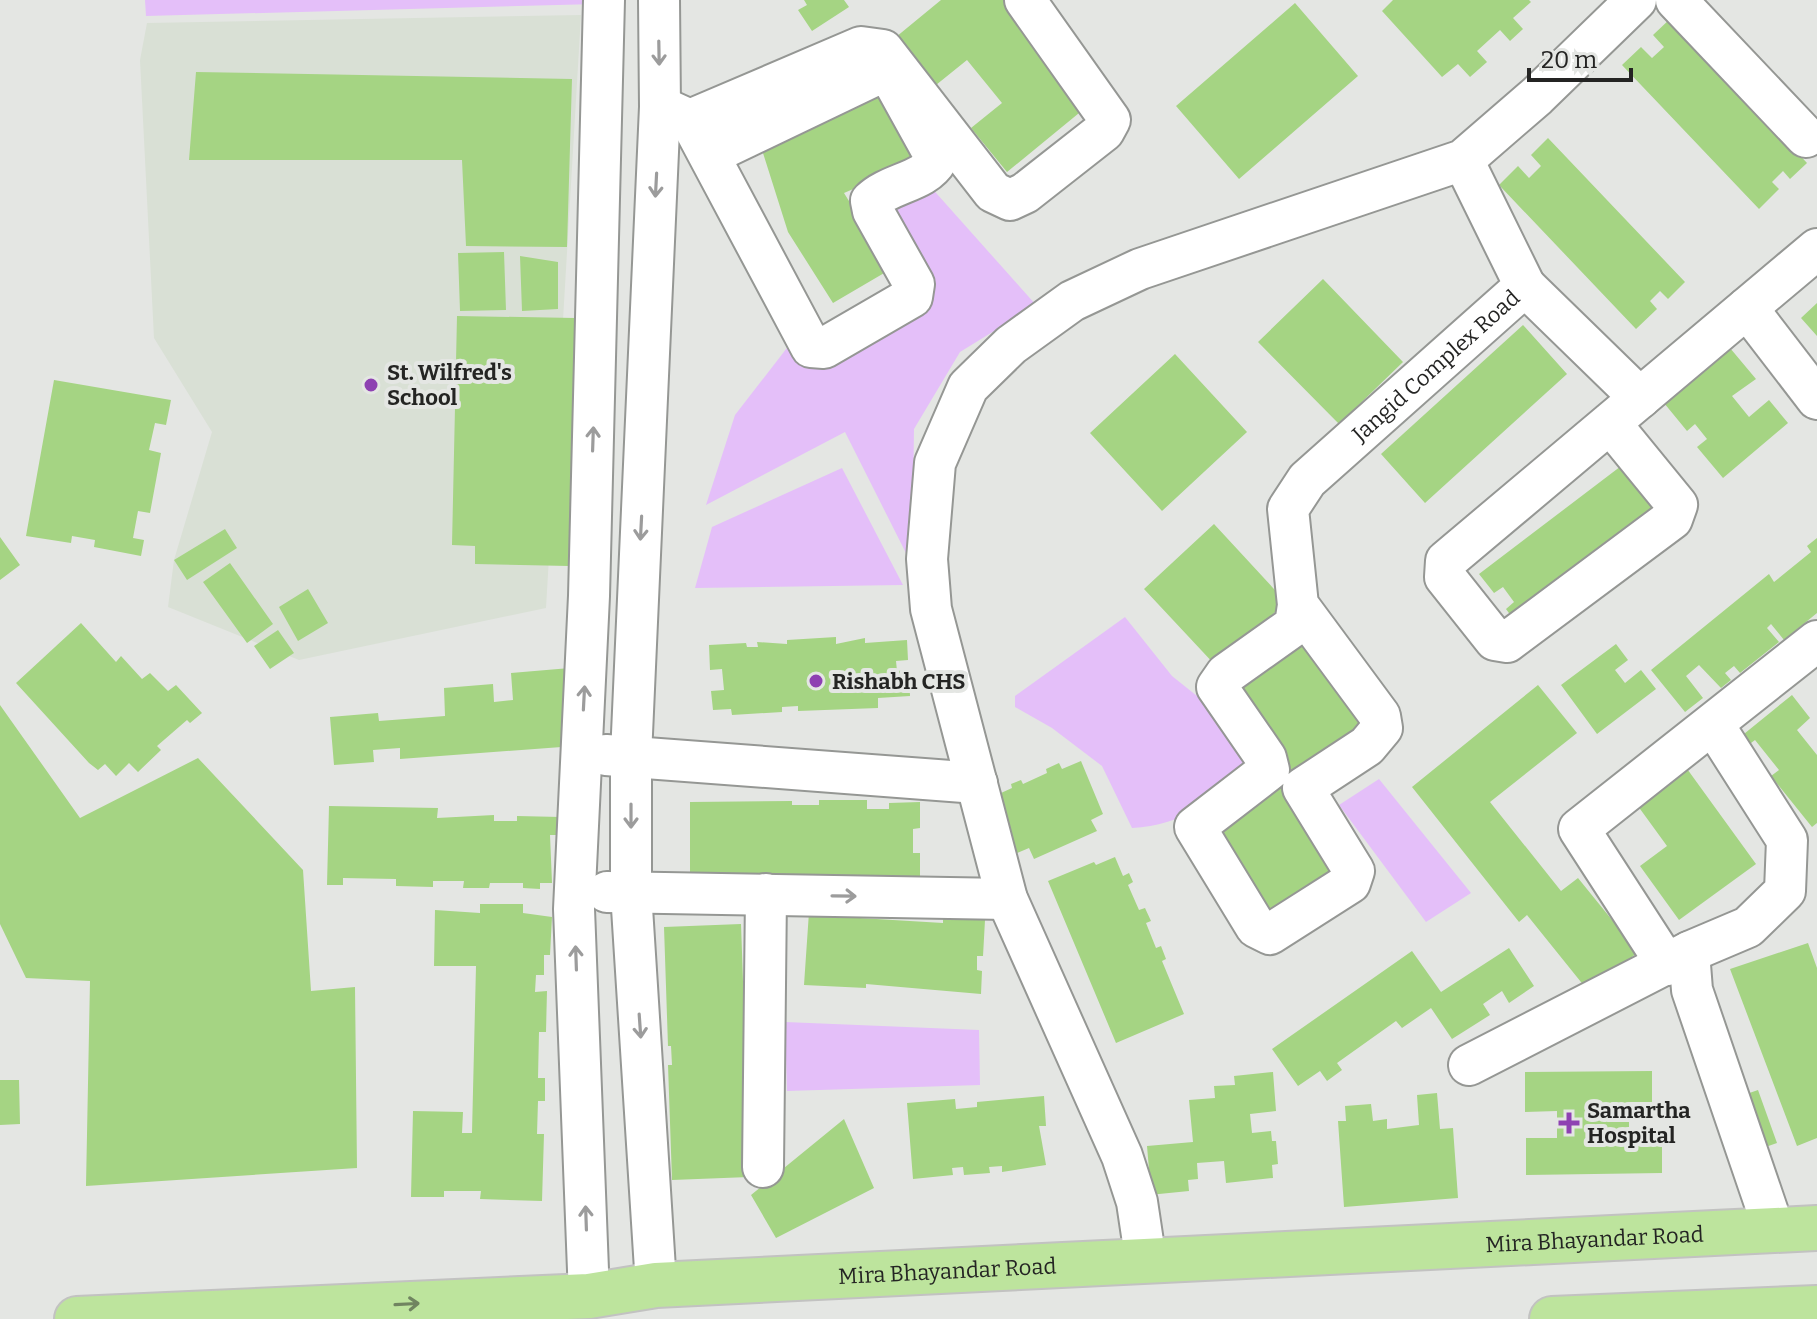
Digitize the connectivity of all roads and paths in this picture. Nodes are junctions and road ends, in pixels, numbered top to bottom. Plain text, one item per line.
1 (604, 0) edge
2 (659, 0) edge
3 (1025, 0) edge
4 (1636, 0) edge
5 (1676, 0) edge
6 (602, 104) junction
7 (675, 113) junction
8 (1806, 137) dead end
9 (709, 155) junction
10 (1463, 160) junction
11 (1817, 249) edge
12 (1525, 286) junction
13 (1747, 308) junction
14 (1640, 398) junction
15 (1817, 399) edge
16 (1610, 423) junction
17 (1298, 605) junction
18 (1817, 641) edge
19 (1713, 724) junction
20 (582, 754) junction
21 (631, 756) junction
22 (977, 783) junction
23 (575, 892) junction
24 (631, 892) junction
25 (766, 894) junction
26 (1007, 899) junction
27 (1678, 958) junction
28 (1469, 1065) dead end
29 (763, 1167) dead end
30 (1817, 1228) edge
31 (1774, 1230) junction
32 (1817, 1248) edge
33 (1146, 1262) junction
34 (656, 1285) junction
35 (589, 1296) junction
36 (1817, 1308) edge
37 (77, 1319) edge
38 (470, 1319) edge
39 (1552, 1319) edge

1 - 6 street
2 -> 7 street
3 - 7 street
4 - 10 street
5 - 8 street
6 - 7 street
20 -> 6 street
7 - 9 street
7 -> 21 street
9 - 9 street
10 - 12 street, Jangid Complex Road
10 - 22 street
11 - 13 street
12 - 14 street
12 - 17 street, Jangid Complex Road
13 - 14 street
13 - 15 street
14 - 16 street
16 - 16 street
17 - 17 street
18 - 19 street
19 - 27 street
19 - 27 street
20 - 21 street
20 - 23 street
21 - 22 street
21 -> 24 street
22 - 26 street
23 - 24 street
35 -> 23 street
24 - 25 street
24 -> 34 street
25 -> 26 street
25 - 29 street
26 - 33 street
27 - 28 street
27 - 31 street
30 - 31 main road, Mira Bhayandar Road
31 - 33 main road, Mira Bhayandar Road
32 - 38 main road
33 - 34 main road, Mira Bhayandar Road
34 - 35 main road, Mira Bhayandar Road
37 -> 35 main road, Mira Bhayandar Road
36 - 39 main road

